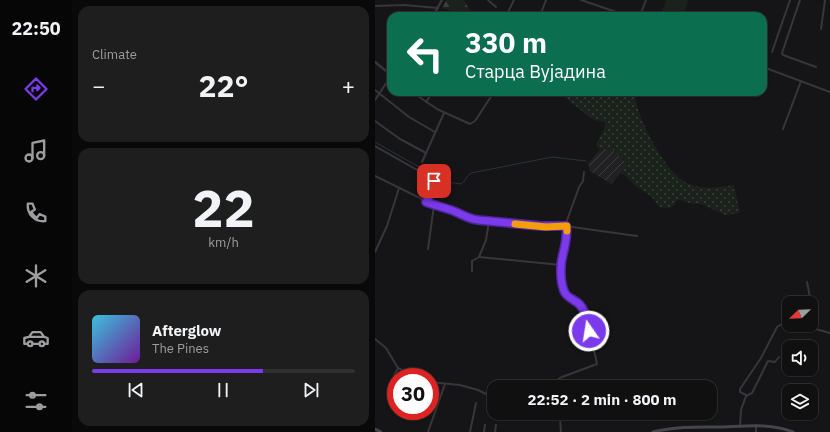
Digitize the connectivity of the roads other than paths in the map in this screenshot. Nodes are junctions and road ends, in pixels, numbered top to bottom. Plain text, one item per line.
1 (442, 0) edge
2 (488, 0) edge
3 (513, 0) edge
4 (546, 0) edge
5 (581, 0) edge
6 (646, 0) edge
7 (791, 0) edge
8 (800, 0) edge
9 (825, 0) edge
10 (375, 6) edge
11 (496, 7) dead end
12 (438, 8) junction
13 (436, 12) edge
14 (508, 12) edge
15 (542, 12) edge
16 (616, 12) edge
17 (642, 12) edge
18 (821, 28) dead end
19 (772, 52) dead end
20 (375, 62) edge
21 (816, 67) dead end
22 (767, 68) edge
23 (387, 72) edge
24 (801, 81) junction
25 (387, 82) edge
26 (375, 90) edge
27 (830, 92) edge
28 (379, 94) junction
29 (418, 96) edge
30 (430, 96) edge
31 (491, 96) edge
32 (375, 100) edge
33 (426, 102) junction
34 (444, 113) junction
35 (375, 121) edge
36 (783, 129) dead end
37 (435, 132) junction
38 (375, 146) edge
39 (426, 153) junction
40 (423, 162) dead end
41 (584, 172) dead end
42 (375, 176) edge
43 (399, 188) junction
44 (426, 202) junction
45 (434, 205) junction
46 (489, 221) junction
47 (566, 226) junction
48 (637, 236) dead end
49 (428, 249) dead end
50 (375, 252) edge
51 (479, 258) junction
52 (561, 265) junction
53 (472, 271) dead end
54 (807, 282) dead end
55 (810, 296) edge
56 (782, 324) edge
57 (818, 330) edge
58 (830, 333) edge
59 (375, 340) edge
60 (779, 357) dead end
61 (398, 368) edge
62 (557, 380) edge
63 (439, 383) edge
64 (445, 384) junction
65 (487, 394) edge
66 (747, 395) junction
67 (439, 400) edge
68 (476, 403) dead end
69 (432, 420) edge
70 (559, 420) edge
71 (485, 425) dead end
72 (496, 425) dead end
73 (756, 425) junction
74 (740, 426) junction
75 (375, 429) edge
76 (381, 432) edge
77 (428, 432) edge
78 (470, 432) edge
79 (484, 432) edge
80 (495, 432) edge
81 (561, 432) edge
82 (654, 432) edge
83 (756, 432) edge
84 (793, 432) edge

1 - 12 street
2 - 11 street
3 - 14 street
4 - 15 street
5 - 16 street
6 - 17 street
7 - 19 street
8 - 21 street
9 - 18 street
10 - 12 street
12 - 13 street
20 - 23 street
22 - 24 street
24 - 27 street
24 - 36 street
25 - 28 street
26 - 28 street
28 - 32 street
28 - 37 street
29 - 33 street
30 - 33 street
31 - 34 street
33 - 34 street
34 - 37 street
35 - 39 street
37 - 39 street
38 - 44 street
39 - 40 street
41 - 47 street
42 - 43 street
43 - 44 street
43 - 50 street
44 - 45 street
45 - 46 street
45 - 49 street
46 - 47 street
46 - 51 street
47 - 48 street
47 - 52 street
51 - 52 street
51 - 53 street
52 - 62 street
54 - 55 street
56 - 66 street
57 - 58 street
59 - 61 street
60 - 66 street
63 - 64 street
64 - 65 street
64 - 67 street
66 - 74 street
68 - 78 street
69 - 77 street
70 - 81 street
71 - 79 street
72 - 80 street
73 - 74 main road
73 - 83 street
73 - 84 main road
74 - 82 main road
75 - 76 main road

